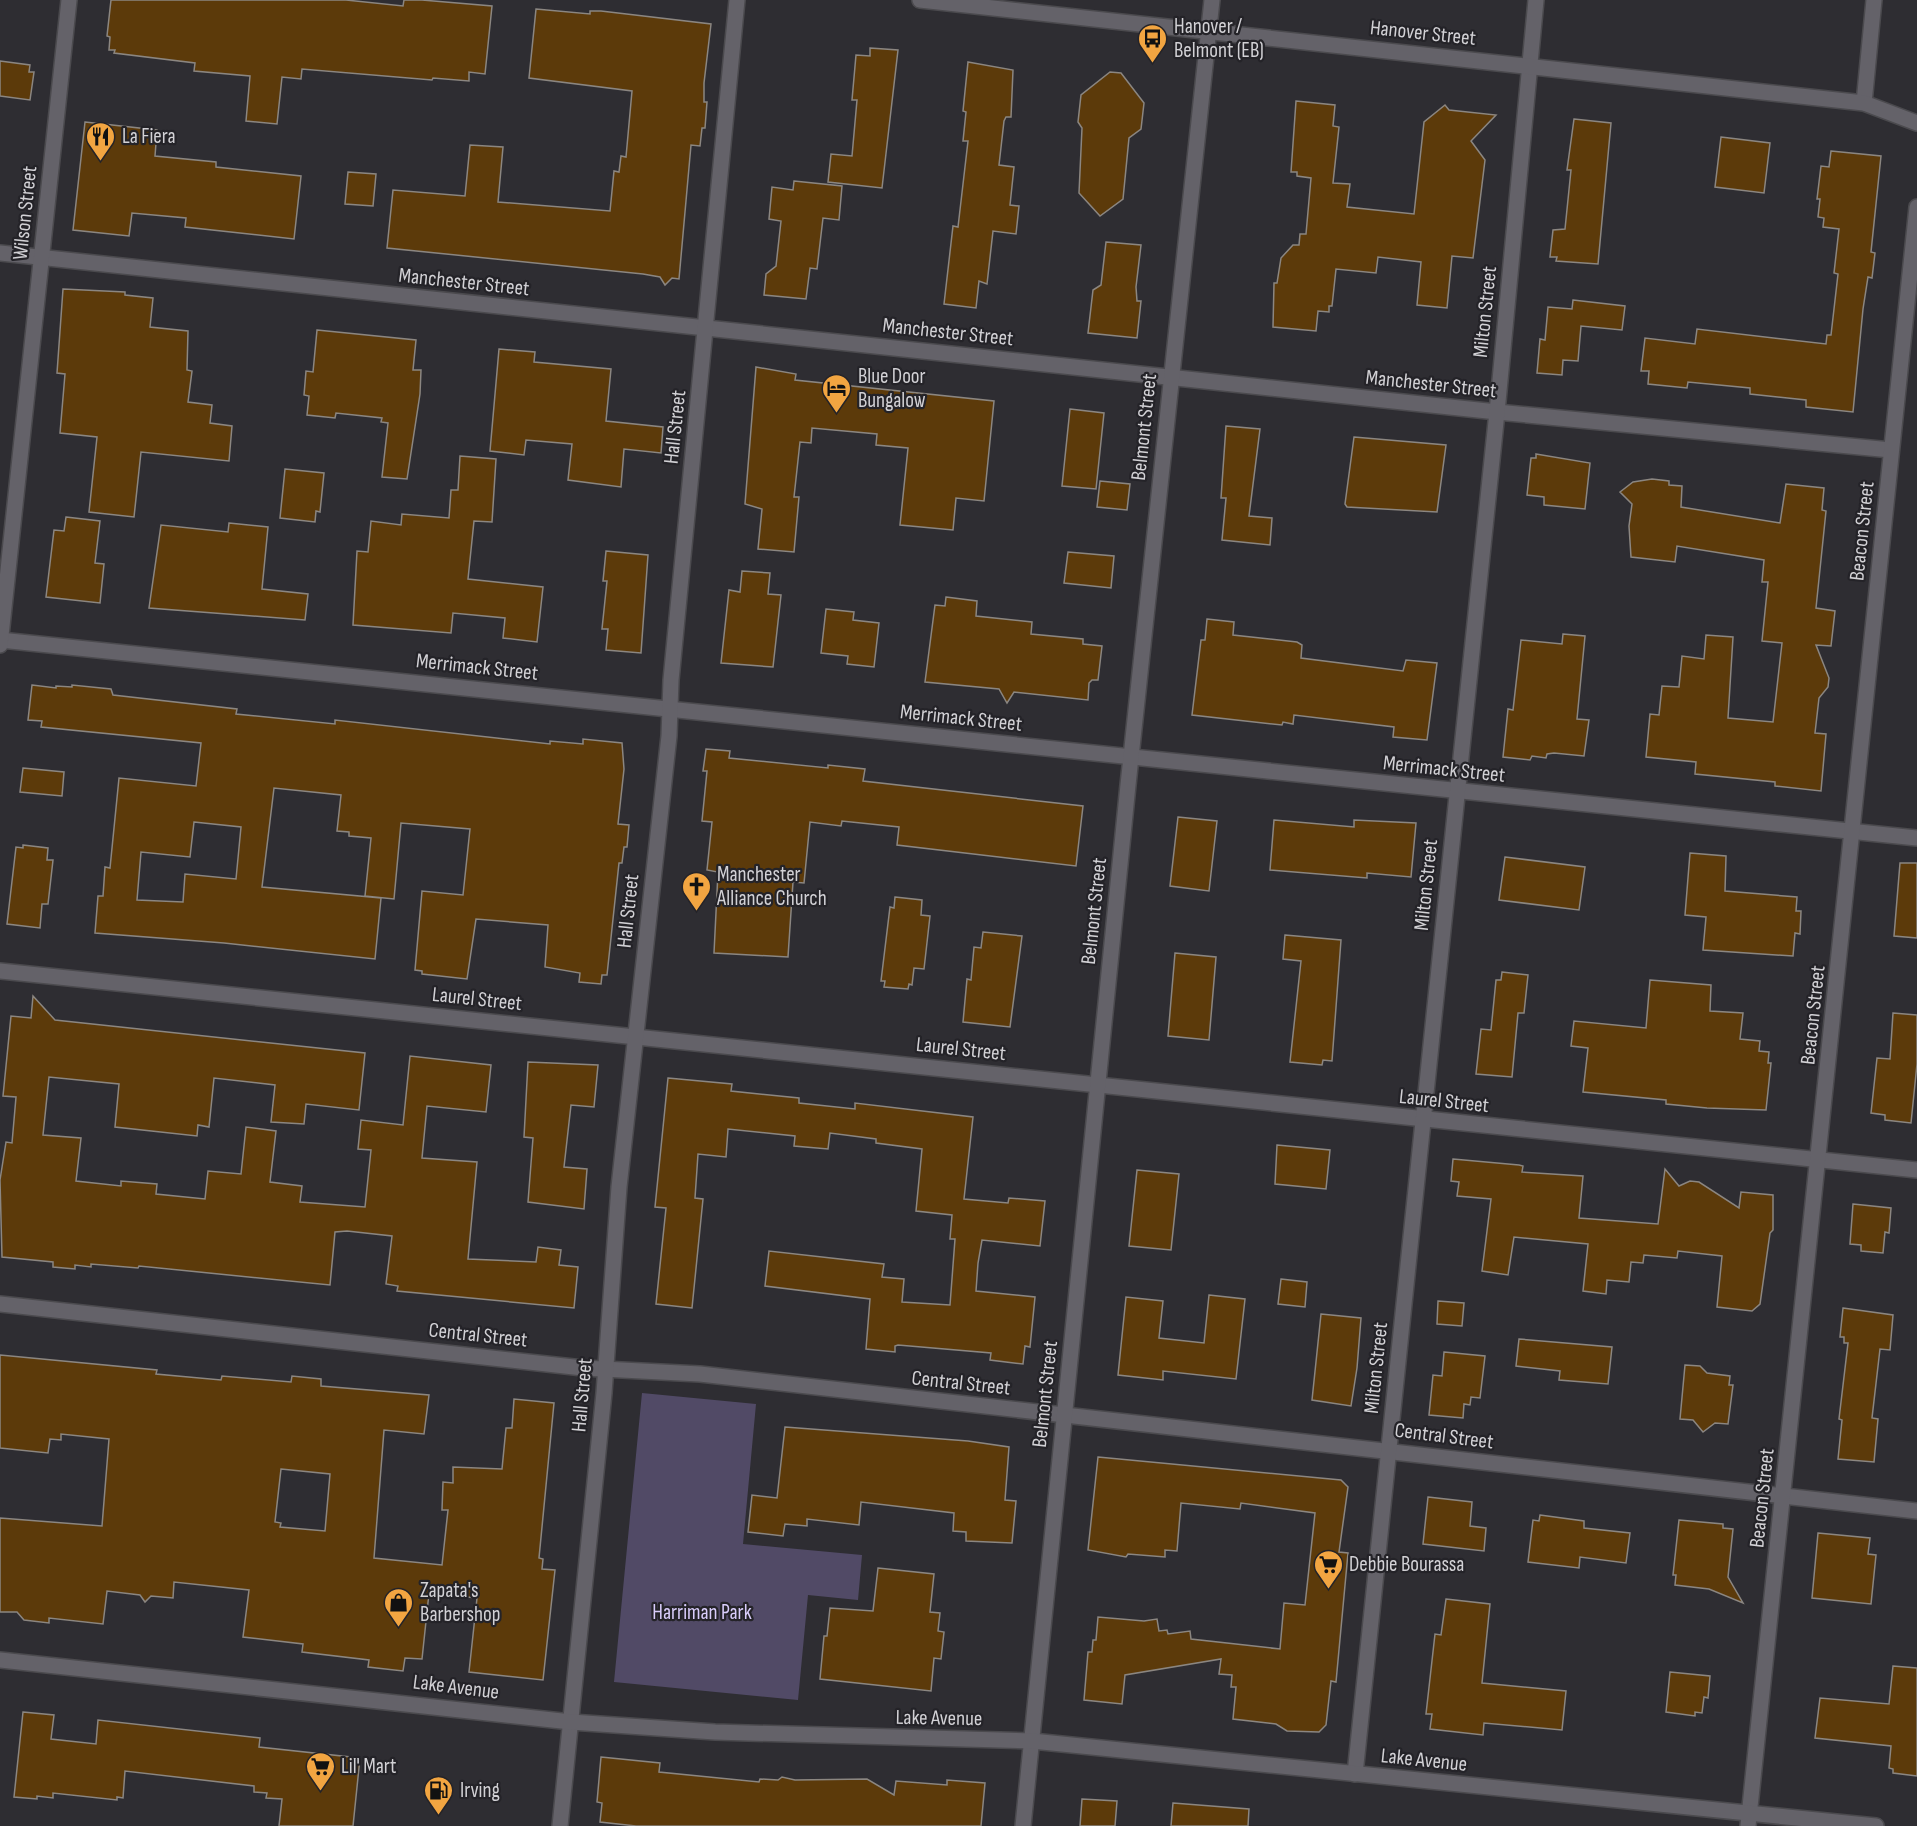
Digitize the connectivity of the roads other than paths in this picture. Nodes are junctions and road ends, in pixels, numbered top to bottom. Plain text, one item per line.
1 (69, 0) edge
2 (737, 0) edge
3 (920, 0) edge
4 (1212, 0) edge
5 (1536, 0) edge
6 (1874, 0) edge
7 (1209, 31) junction
8 (1530, 66) junction
9 (1864, 103) junction
10 (1917, 123) edge
11 (1917, 207) edge
12 (0, 253) edge
13 (42, 257) junction
14 (706, 328) junction
15 (1171, 377) junction
16 (1497, 412) junction
17 (1892, 450) junction
18 (0, 640) edge
19 (0, 645) edge
20 (669, 708) junction
21 (1131, 757) junction
22 (1457, 792) junction
23 (1854, 832) junction
24 (1917, 838) edge
25 (0, 971) edge
26 (636, 1036) junction
27 (1098, 1085) junction
28 (1421, 1120) junction
29 (1819, 1160) junction
30 (1917, 1170) edge
31 (0, 1304) edge
32 (606, 1368) junction
33 (1064, 1414) junction
34 (1388, 1450) junction
35 (1783, 1497) junction
36 (1917, 1511) edge
37 (0, 1660) edge
38 (571, 1722) junction
39 (1032, 1742) junction
40 (1355, 1774) junction
41 (1749, 1819) edge
42 (560, 1826) edge
43 (1023, 1826) edge
44 (1876, 1826) edge

1 - 13 street, Wilson Street
2 - 14 street, Hall Street
3 - 7 street, Hanover Street
4 - 7 street, Belmont Street
5 - 8 street, Milton Street
6 - 9 street
7 - 8 street, Hanover Street
7 - 15 street, Belmont Street
8 - 9 street, Hanover Street
8 - 16 street, Milton Street
9 - 10 street, Hanover Street
11 - 17 street, Beacon Street
12 - 13 street, Manchester Street
13 - 14 street, Manchester Street
13 - 18 street, Wilson Street
14 - 15 street, Manchester Street
14 - 20 street, Hall Street
15 - 16 street, Manchester Street
15 - 21 street, Belmont Street
16 - 17 street, Manchester Street
16 - 22 street, Milton Street
17 - 23 street, Beacon Street
18 - 19 street, Wilson Street
18 - 20 street, Merrimack Street
20 - 21 street, Merrimack Street
20 - 26 street, Hall Street
21 - 22 street, Merrimack Street
21 - 27 street, Belmont Street
22 - 23 street, Merrimack Street
22 - 28 street, Milton Street
23 - 24 street, Merrimack Street
23 - 29 street, Beacon Street
25 - 26 street, Laurel Street
26 - 27 street, Laurel Street
26 - 32 street, Hall Street
27 - 28 street, Laurel Street
27 - 33 street, Belmont Street
28 - 29 street, Laurel Street
28 - 34 street, Milton Street
29 - 30 street, Laurel Street
29 - 35 street, Beacon Street
31 - 32 street, Central Street
32 - 33 street, Central Street
32 - 38 street, Hall Street
33 - 34 street, Central Street
33 - 39 street, Belmont Street
34 - 35 street, Central Street
34 - 40 street, Milton Street
35 - 36 street, Central Street
35 - 41 street, Beacon Street
37 - 38 street, Lake Avenue
38 - 39 street, Lake Avenue
38 - 42 street, Hall Street
39 - 40 street, Lake Avenue
39 - 43 street, Belmont Street
40 - 41 street, Lake Avenue
41 - 44 street, Lake Avenue

